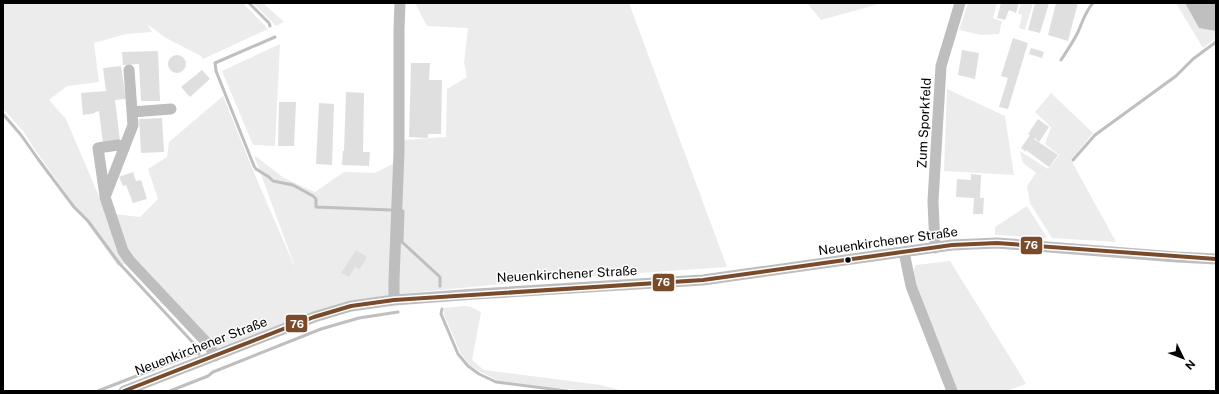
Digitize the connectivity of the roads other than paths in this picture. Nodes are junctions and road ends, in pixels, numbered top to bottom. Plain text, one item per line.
1 (400, 3) edge
2 (960, 3) edge
3 (128, 70) dead end
4 (171, 109) dead end
5 (132, 112) junction
6 (124, 148) junction
7 (105, 197) junction
8 (935, 248) junction
9 (904, 252) junction
10 (1216, 259) edge
11 (394, 300) junction
12 (215, 356) junction
13 (124, 391) edge
14 (952, 391) edge

1 - 11 street
2 - 8 street, Zum Sporkfeld
3 - 5 street
4 - 5 street
5 - 6 street
6 - 7 street
6 - 7 street
7 - 12 street
8 - 9 street, Neuenkirchener Straße
8 - 10 street, Neuenkirchener Straße
9 - 11 street, Neuenkirchener Straße
9 - 14 street
11 - 12 street, Neuenkirchener Straße
12 - 13 street, Neuenkirchener Straße

